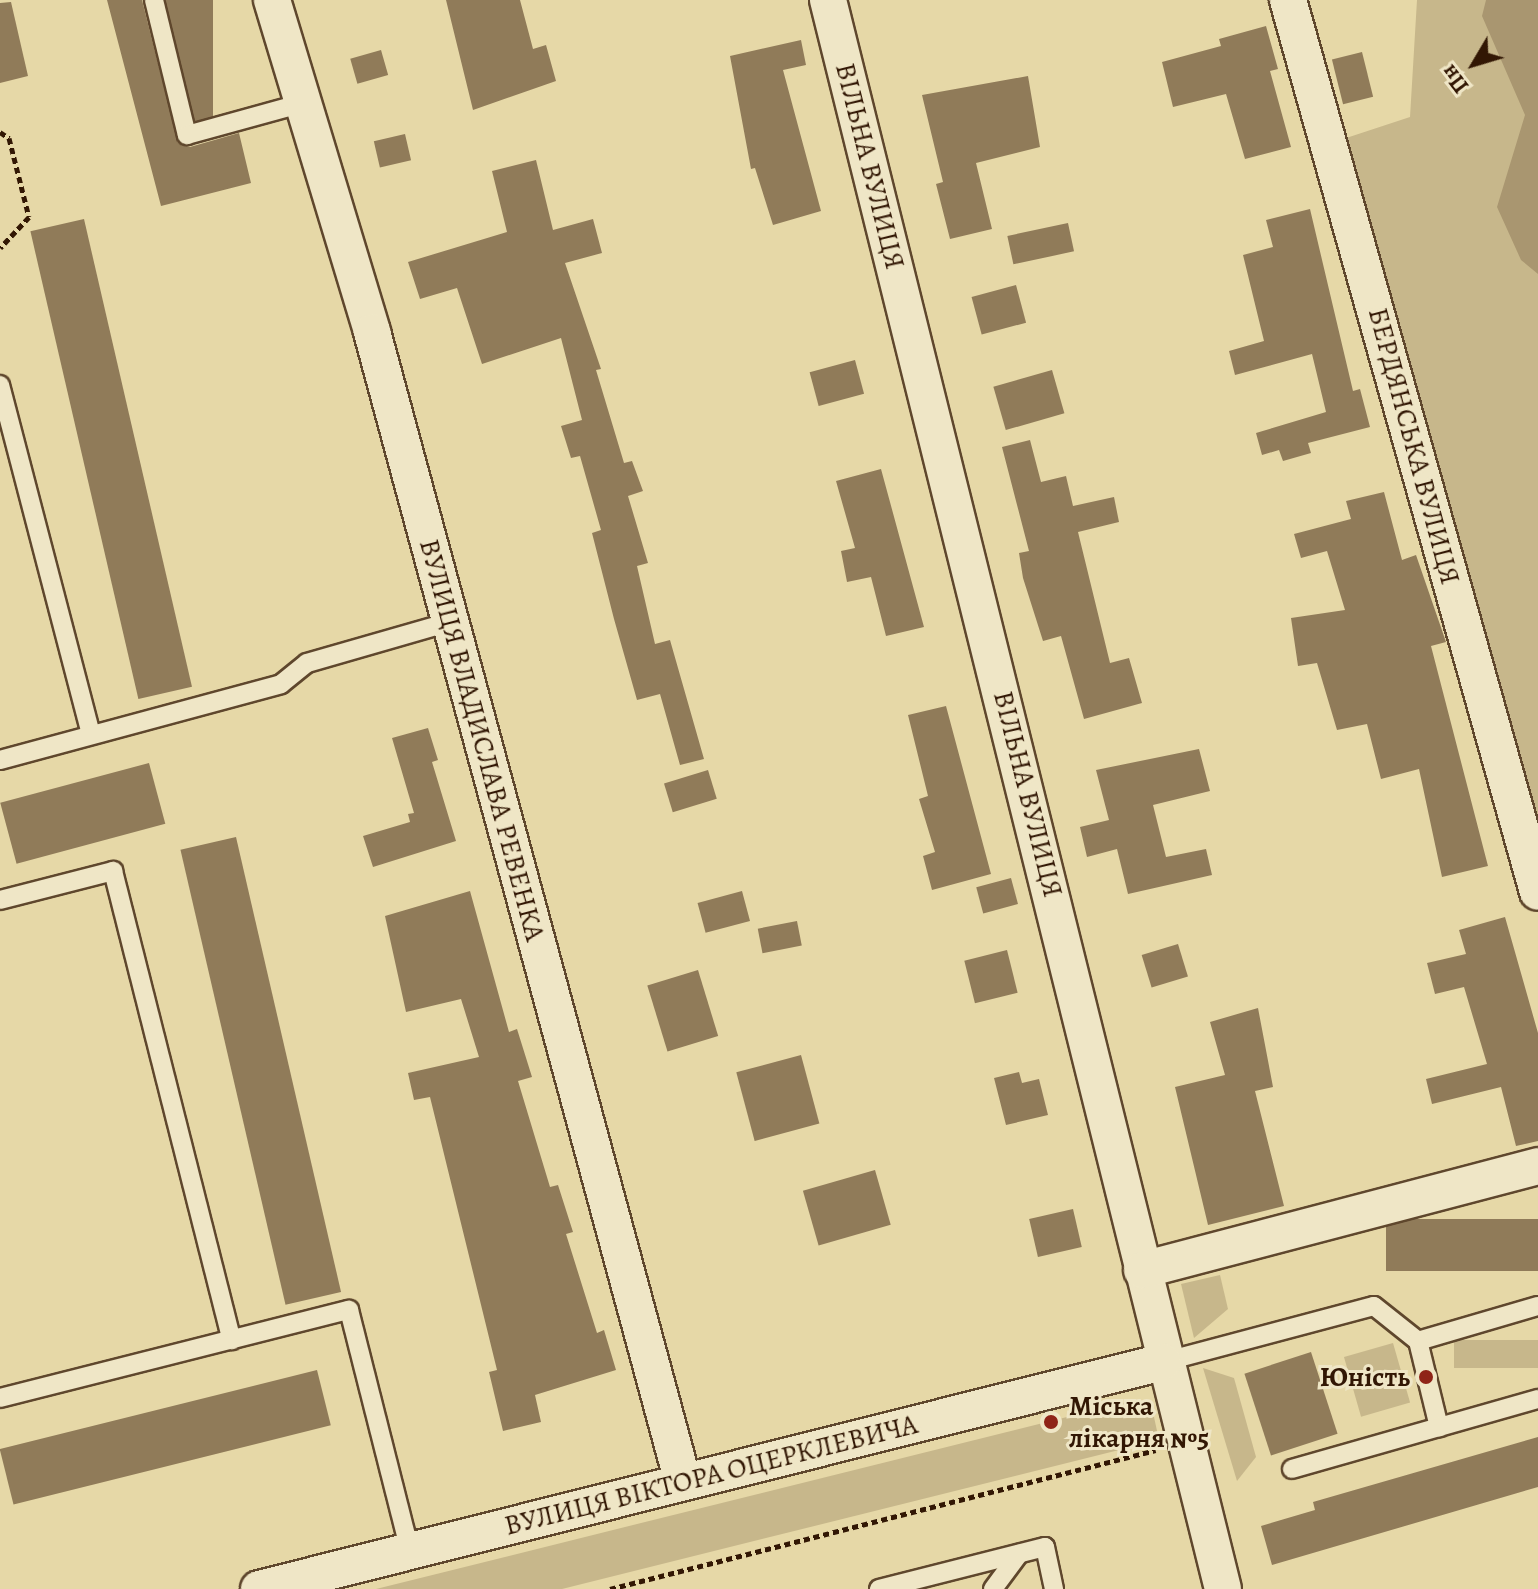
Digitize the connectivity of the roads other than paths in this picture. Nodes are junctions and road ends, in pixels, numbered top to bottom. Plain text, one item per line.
1 (154, 0) edge
2 (272, 0) edge
3 (828, 0) edge
4 (1288, 0) edge
5 (303, 103) junction
6 (0, 385) edge
7 (450, 622) junction
8 (91, 734) junction
9 (0, 760) edge
10 (1538, 892) edge
11 (0, 900) edge
12 (1538, 1166) edge
13 (1142, 1270) junction
14 (1538, 1306) edge
15 (232, 1340) junction
16 (1418, 1341) junction
17 (1163, 1362) junction
18 (0, 1398) edge
19 (1538, 1399) edge
20 (1439, 1427) junction
21 (1292, 1469) dead end
22 (683, 1482) junction
23 (410, 1551) junction
24 (1019, 1554) junction
25 (259, 1589) edge
26 (879, 1589) edge
27 (993, 1589) edge
28 (1054, 1589) edge
29 (1223, 1589) edge

1 - 5 lane
2 - 5 street, ВУЛИЦЯ ВЛАДИСЛАВА РЕВЕНКА
3 - 13 street, ВІЛЬНА ВУЛИЦЯ
4 - 10 street, БЕРДЯНСЬКА ВУЛИЦЯ
5 - 7 street, ВУЛИЦЯ ВЛАДИСЛАВА РЕВЕНКА
6 - 8 lane
7 - 8 lane
7 - 22 street, ВУЛИЦЯ ВЛАДИСЛАВА РЕВЕНКА
8 - 9 lane
11 - 15 lane
12 - 13 street
13 - 17 street, ВІЛЬНА ВУЛИЦЯ
14 - 16 lane
15 - 18 lane
15 - 23 lane
16 - 17 lane
16 - 20 lane
17 - 22 street, ВУЛИЦЯ ВІКТОРА ОЦЕРКЛЕВИЧА
17 - 29 street, ВІЛЬНА ВУЛИЦЯ
19 - 20 lane
20 - 21 lane
22 - 23 street, ВУЛИЦЯ ВІКТОРА ОЦЕРКЛЕВИЧА
23 - 25 street, ВУЛИЦЯ ВІКТОРА ОЦЕРКЛЕВИЧА
24 - 26 lane
24 - 27 lane
24 - 28 lane

